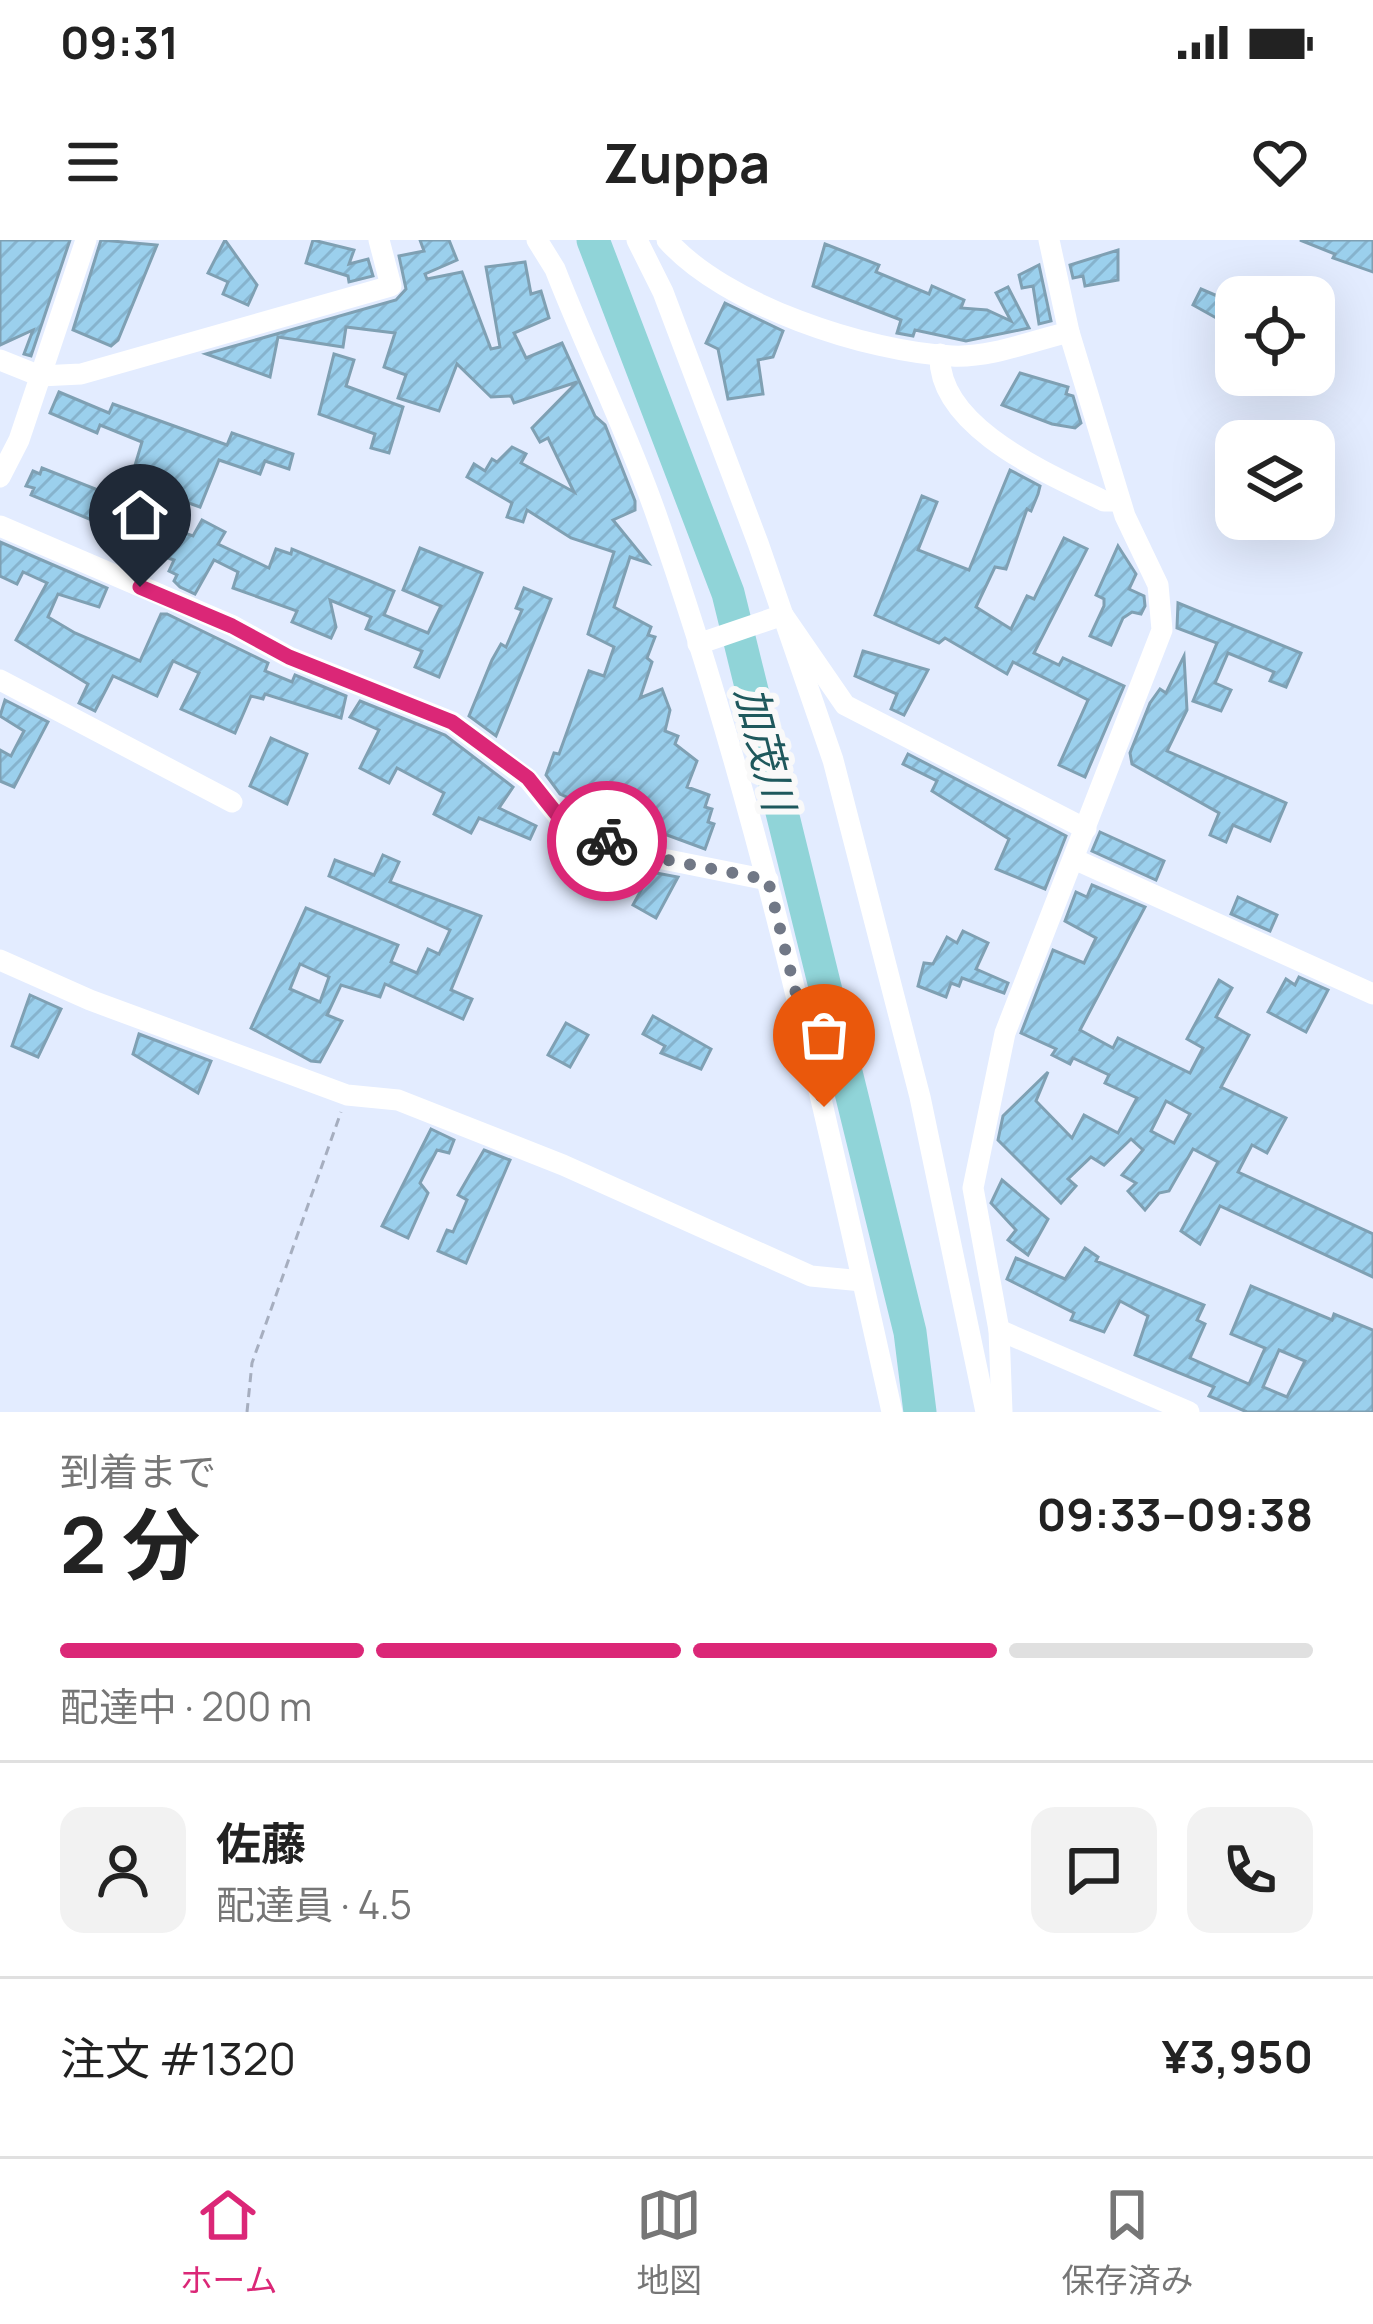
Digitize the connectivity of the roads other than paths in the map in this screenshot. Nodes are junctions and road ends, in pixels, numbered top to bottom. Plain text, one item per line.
1 (86, 240) edge
2 (379, 240) edge
3 (537, 240) edge
4 (638, 240) edge
5 (667, 240) edge
6 (1049, 240) edge
7 (1069, 332) junction
8 (940, 354) junction
9 (0, 360) edge
10 (40, 376) junction
11 (0, 477) edge
12 (1120, 501) junction
13 (0, 526) edge
14 (783, 615) junction
15 (698, 644) junction
16 (0, 680) edge
17 (232, 802) dead end
18 (1086, 829) junction
19 (1074, 859) junction
20 (768, 880) junction
21 (0, 960) edge
22 (1373, 994) edge
23 (862, 1281) junction
24 (999, 1330) junction
25 (892, 1412) edge
26 (986, 1412) edge
27 (1002, 1412) edge
28 (1189, 1412) edge

1 - 10 street
2 - 10 street
3 - 15 street
4 - 14 street
5 - 8 street
6 - 7 street
7 - 8 street
7 - 12 street
8 - 12 street
9 - 10 street
10 - 11 street
12 - 18 street
13 - 20 street
14 - 15 street
14 - 18 street
14 - 26 street
15 - 20 street
16 - 17 street
18 - 19 street
19 - 22 street
19 - 24 street
20 - 23 street
21 - 23 street
23 - 25 street
24 - 27 street
24 - 28 street

